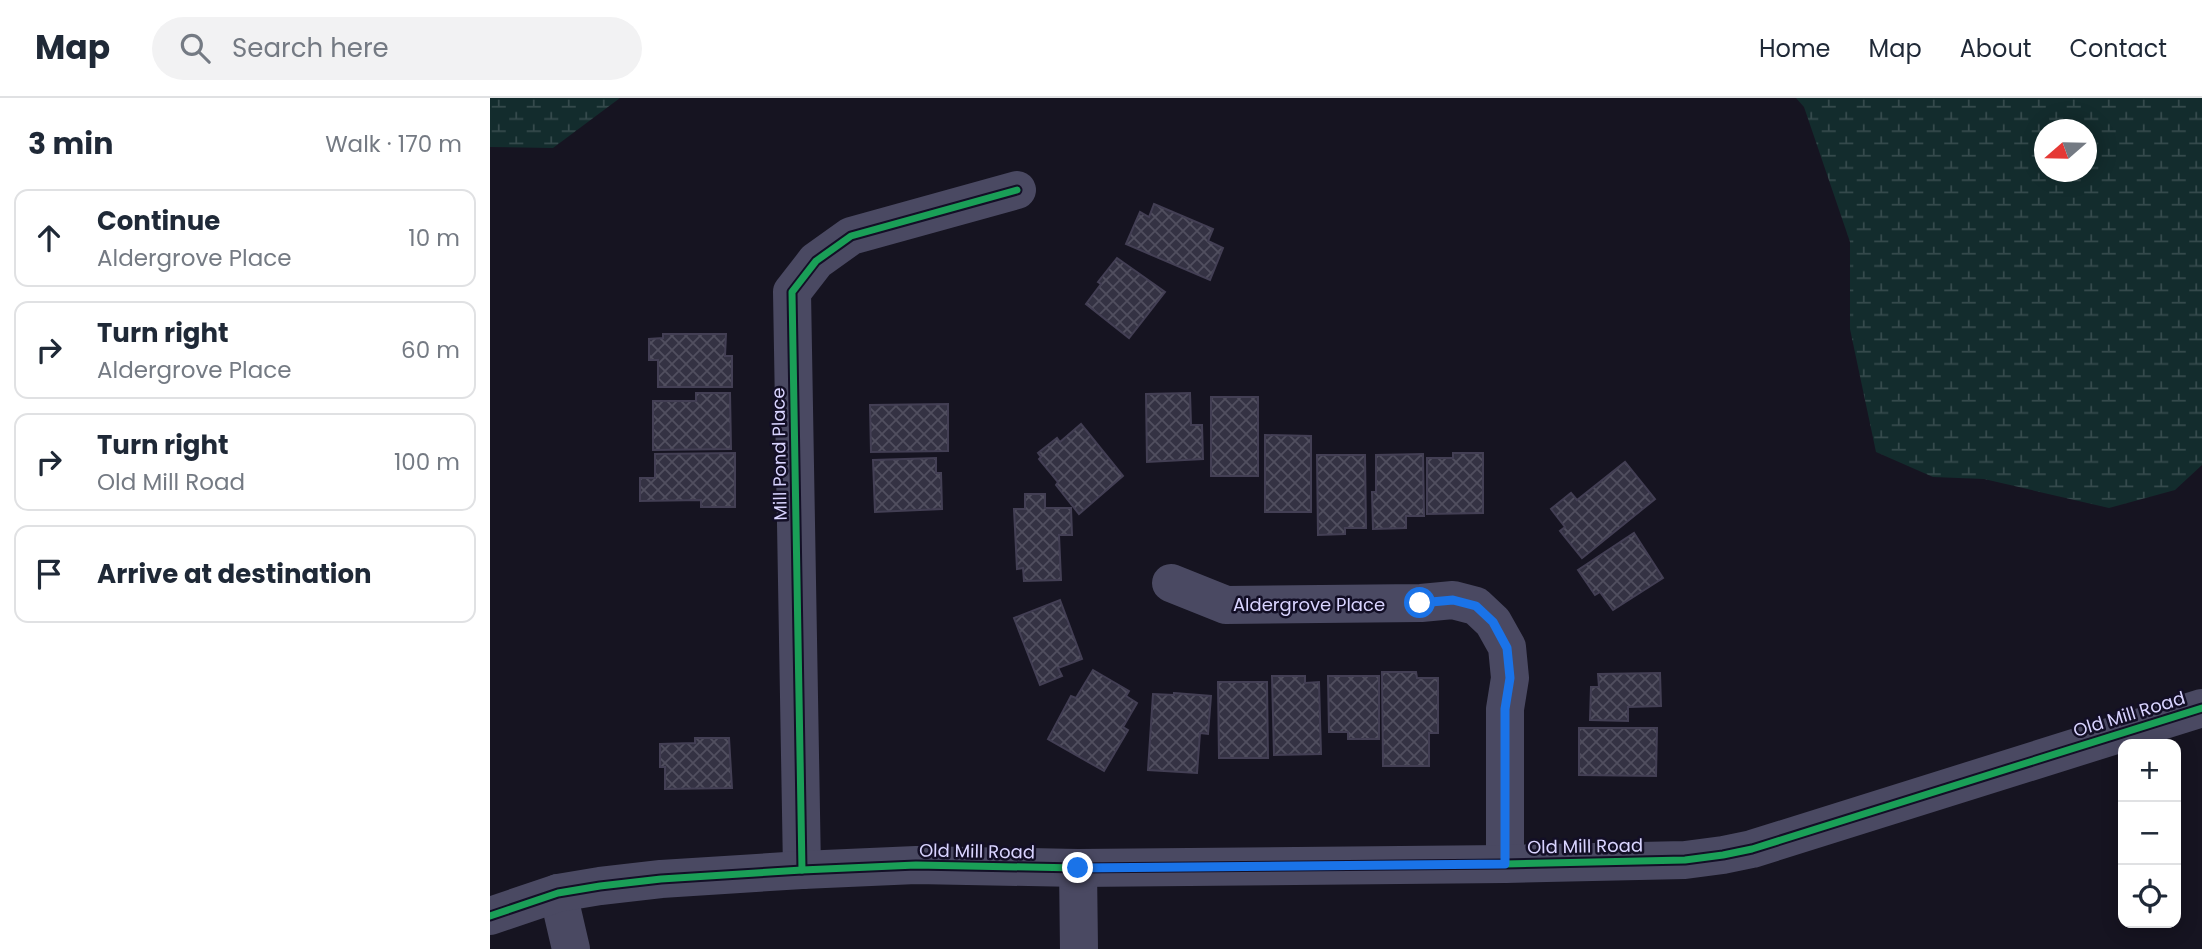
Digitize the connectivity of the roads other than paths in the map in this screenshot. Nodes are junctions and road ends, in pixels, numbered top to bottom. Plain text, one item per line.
1 (1017, 190) dead end
2 (1171, 583) dead end
3 (2202, 708) edge
4 (1505, 864) junction
5 (1078, 868) junction
6 (802, 870) junction
7 (558, 893) junction
8 (490, 916) edge
9 (571, 949) edge
10 (1079, 949) edge

1 - 6 street, Mill Pond Place
2 - 4 street, Aldergrove Place
3 - 4 street, Old Mill Road
4 - 5 street, Old Mill Road
5 - 6 street, Old Mill Road
5 - 10 street
6 - 7 street, Old Mill Road
7 - 8 street, Old Mill Road
7 - 9 street

